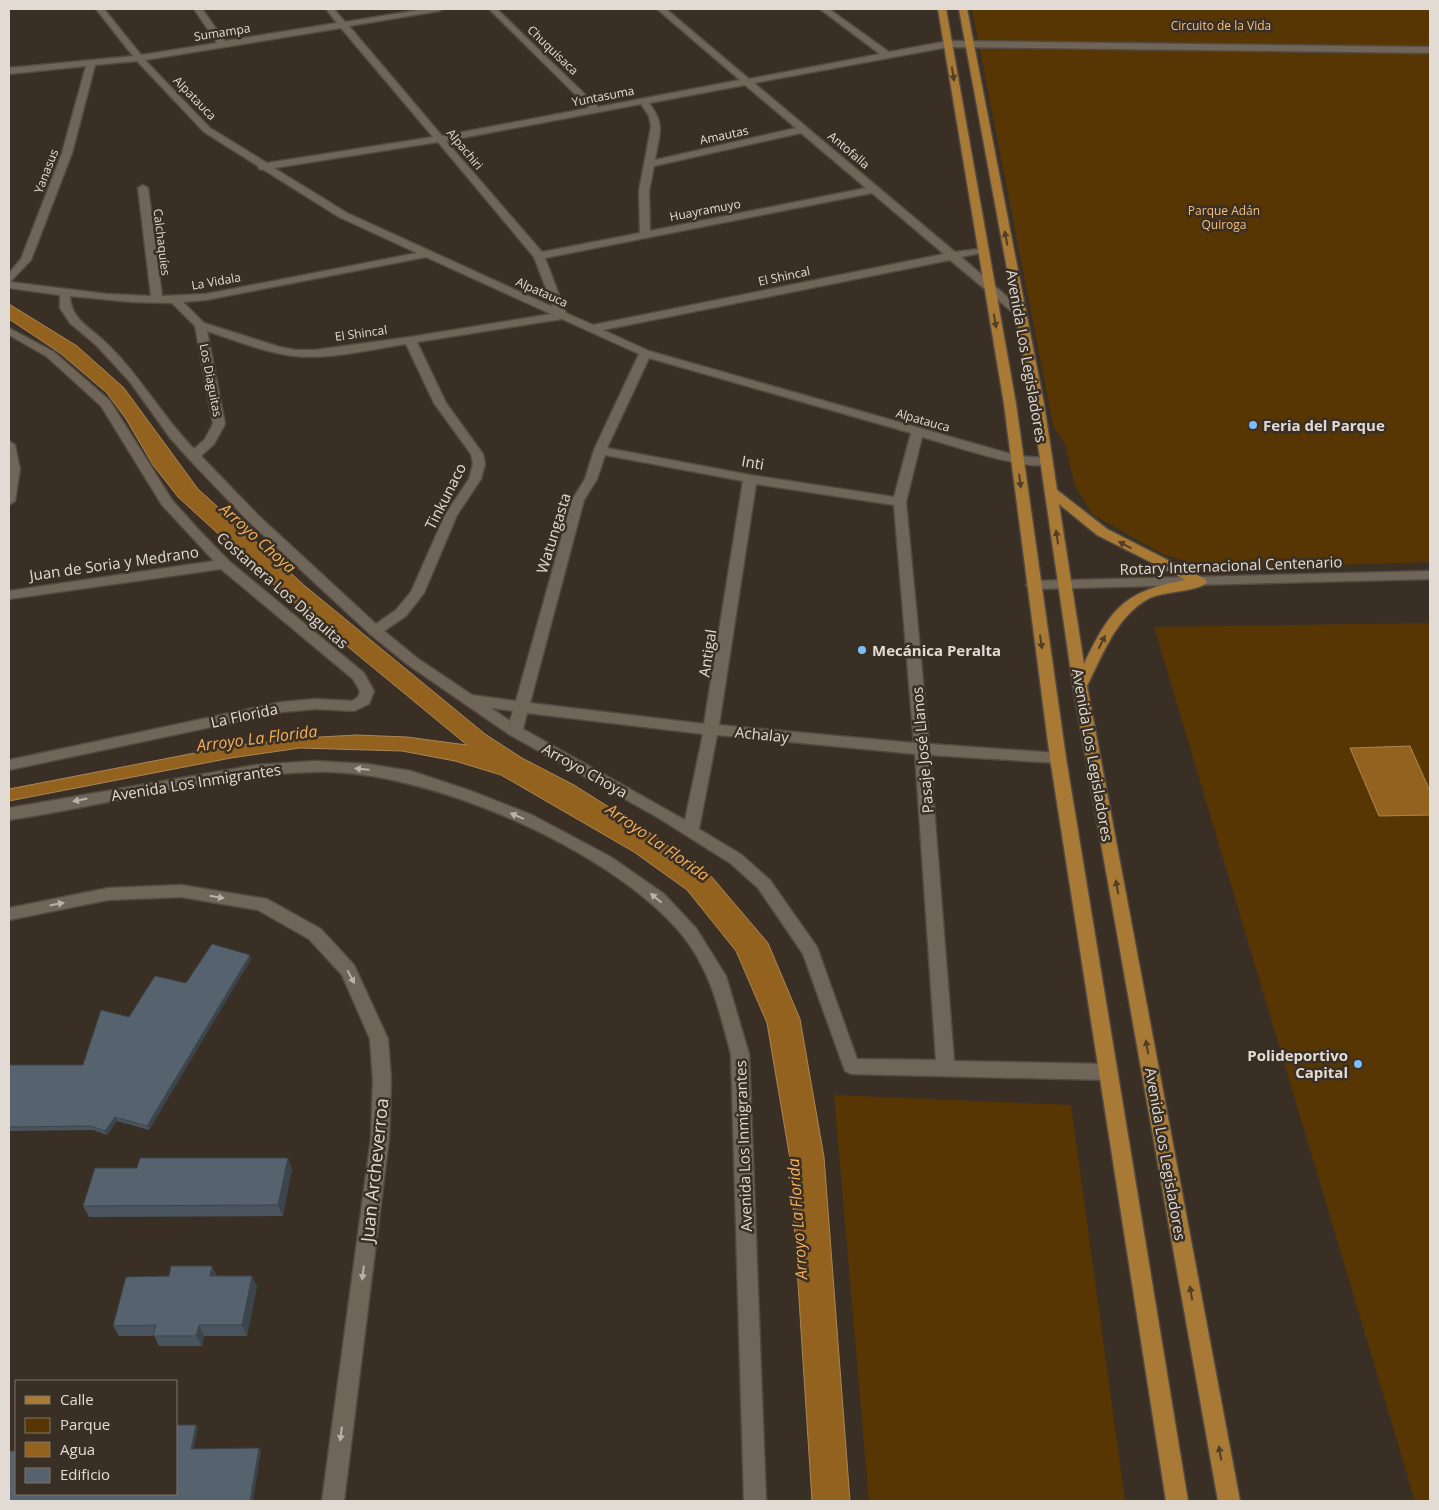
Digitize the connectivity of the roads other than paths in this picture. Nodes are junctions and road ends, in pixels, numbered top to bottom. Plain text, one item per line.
1 (100, 9) edge
2 (198, 9) edge
3 (330, 9) edge
4 (439, 9) edge
5 (493, 9) edge
6 (661, 9) edge
7 (824, 9) edge
8 (942, 9) edge
9 (963, 9) edge
10 (343, 25) junction
11 (948, 44) junction
12 (970, 44) junction
13 (223, 45) junction
14 (1430, 50) edge
15 (887, 55) junction
16 (139, 58) junction
17 (92, 64) junction
18 (9, 71) edge
19 (749, 81) junction
20 (643, 101) junction
21 (596, 110) junction
22 (806, 130) junction
23 (440, 139) junction
24 (648, 164) junction
25 (262, 167) junction
26 (143, 188) dead end
27 (875, 189) junction
28 (645, 235) junction
29 (982, 250) junction
30 (426, 254) junction
31 (952, 255) junction
32 (539, 256) junction
33 (9, 279) edge
34 (9, 285) edge
35 (988, 286) junction
36 (65, 292) junction
37 (157, 300) junction
38 (176, 301) junction
39 (1020, 313) junction
40 (562, 316) junction
41 (200, 325) junction
42 (591, 329) junction
43 (9, 331) edge
44 (410, 340) junction
45 (645, 353) junction
46 (917, 432) junction
47 (9, 445) edge
48 (600, 450) junction
49 (193, 456) junction
50 (1017, 460) junction
51 (1046, 462) junction
52 (750, 479) junction
53 (1051, 491) junction
54 (9, 501) edge
55 (900, 502) junction
56 (224, 564) junction
57 (1430, 575) edge
58 (1200, 582) junction
59 (1033, 585) junction
60 (1064, 585) junction
61 (9, 595) edge
62 (375, 630) junction
63 (359, 676) joint
64 (1080, 686) junction
65 (467, 699) junction
66 (522, 707) junction
67 (711, 729) junction
68 (515, 731) junction
69 (922, 750) junction
70 (1058, 758) junction
71 (9, 765) edge
72 (9, 814) edge
73 (691, 831) junction
74 (9, 914) edge
75 (946, 1069) junction
76 (1108, 1072) junction
77 (332, 1501) edge
78 (755, 1501) edge
79 (1177, 1501) edge
80 (1229, 1501) edge

1 - 16 street, Alpatauca
2 - 13 street
3 - 10 street, Alpachiri
4 - 10 street, Sumampa
5 - 21 street, Chuquisaca
6 - 19 street, Antofalla
7 - 15 street
8 - 11 main road, Avenida Los Legisladores
9 - 12 main road, Avenida Los Legisladores
10 - 13 street, Sumampa
10 - 23 street, Alpachiri
11 - 12 street, Yuntasuma
11 - 15 street, Yuntasuma
11 -> 29 main road, Avenida Los Legisladores
12 - 14 street, Yuntasuma
39 -> 12 main road, Avenida Los Legisladores
13 - 16 street, Sumampa
15 - 19 street, Yuntasuma
16 - 17 street, Sumampa
16 - 25 street, Alpatauca
17 - 18 street, Sumampa
17 - 33 street, Yanasus
19 - 20 street, Yuntasuma
19 - 22 street, Antofalla
20 - 21 street, Yuntasuma
20 - 24 street
21 - 23 street, Yuntasuma
22 - 24 street, Amautas
22 - 27 street, Antofalla
23 - 25 street, Yuntasuma
23 - 32 street, Alpachiri
24 - 28 street
25 - 30 street, Alpatauca
26 - 37 street, Calchaquíes
27 - 28 street, Huayramuyo
27 - 31 street, Antofalla
28 - 32 street, Huayramuyo
29 - 31 street, El Shincal
29 - 35 main road, Avenida Los Legisladores
30 - 38 street, La Vidala
30 - 40 street, Alpatauca
31 - 35 street, Antofalla
31 - 42 street, El Shincal
32 - 40 street, Alpachiri
34 - 36 street, La Vidala
35 - 39 street, Antofalla
35 -> 50 main road, Avenida Los Legisladores
36 - 37 street, La Vidala
36 - 49 street, Arroyo Choya
37 - 38 street, La Vidala
38 - 41 street, El Shincal
39 - 51 main road, Avenida Los Legisladores
40 - 42 street, Alpatauca
40 - 44 street, El Shincal
41 - 44 street, El Shincal
41 - 49 street, Los Diaguitas
42 - 45 street, Alpatauca
43 - 56 street, Costanera Los Diaguitas
44 - 62 street, Tinkunaco
45 - 46 street, Alpatauca
45 - 48 street, Watungasta
46 - 50 street, Alpatauca
46 - 55 street, Pasaje José Llanos
47 - 54 street
48 - 52 street, Inti
48 - 66 street, Watungasta
49 - 62 street, Arroyo Choya
50 - 51 street, Alpatauca
50 -> 59 main road, Avenida Los Legisladores
51 - 53 main road, Avenida Los Legisladores
52 - 55 street, Inti
52 - 67 street, Antigal
58 -> 53 main road
60 -> 53 main road, Avenida Los Legisladores
55 - 69 street, Pasaje José Llanos
56 - 61 street, Juan de Soria y Medrano
56 - 63 street, Costanera Los Diaguitas
57 - 58 street, Rotary Internacional Centenario
58 - 60 street, Rotary Internacional Centenario
64 -> 58 main road
59 - 60 street, Rotary Internacional Centenario
59 -> 70 main road, Avenida Los Legisladores
60 - 64 main road, Avenida Los Legisladores
62 - 65 street, Arroyo Choya
63 - 71 street, La Florida
80 -> 64 main road, Avenida Los Legisladores
65 - 66 street, Achalay
65 - 68 street, Arroyo Choya
66 - 67 street, Achalay
66 - 68 street, Watungasta
67 - 69 street, Achalay
67 - 73 street, Antigal
68 - 73 street, Arroyo Choya
69 - 70 street, Achalay
69 - 75 street, Pasaje José Llanos
70 - 76 main road, Avenida Los Legisladores
78 -> 72 street, Avenida Los Inmigrantes
73 - 75 street, Arroyo Choya
74 -> 77 street, Juan Archeverroa
75 - 76 street
76 - 79 main road, Avenida Los Legisladores

